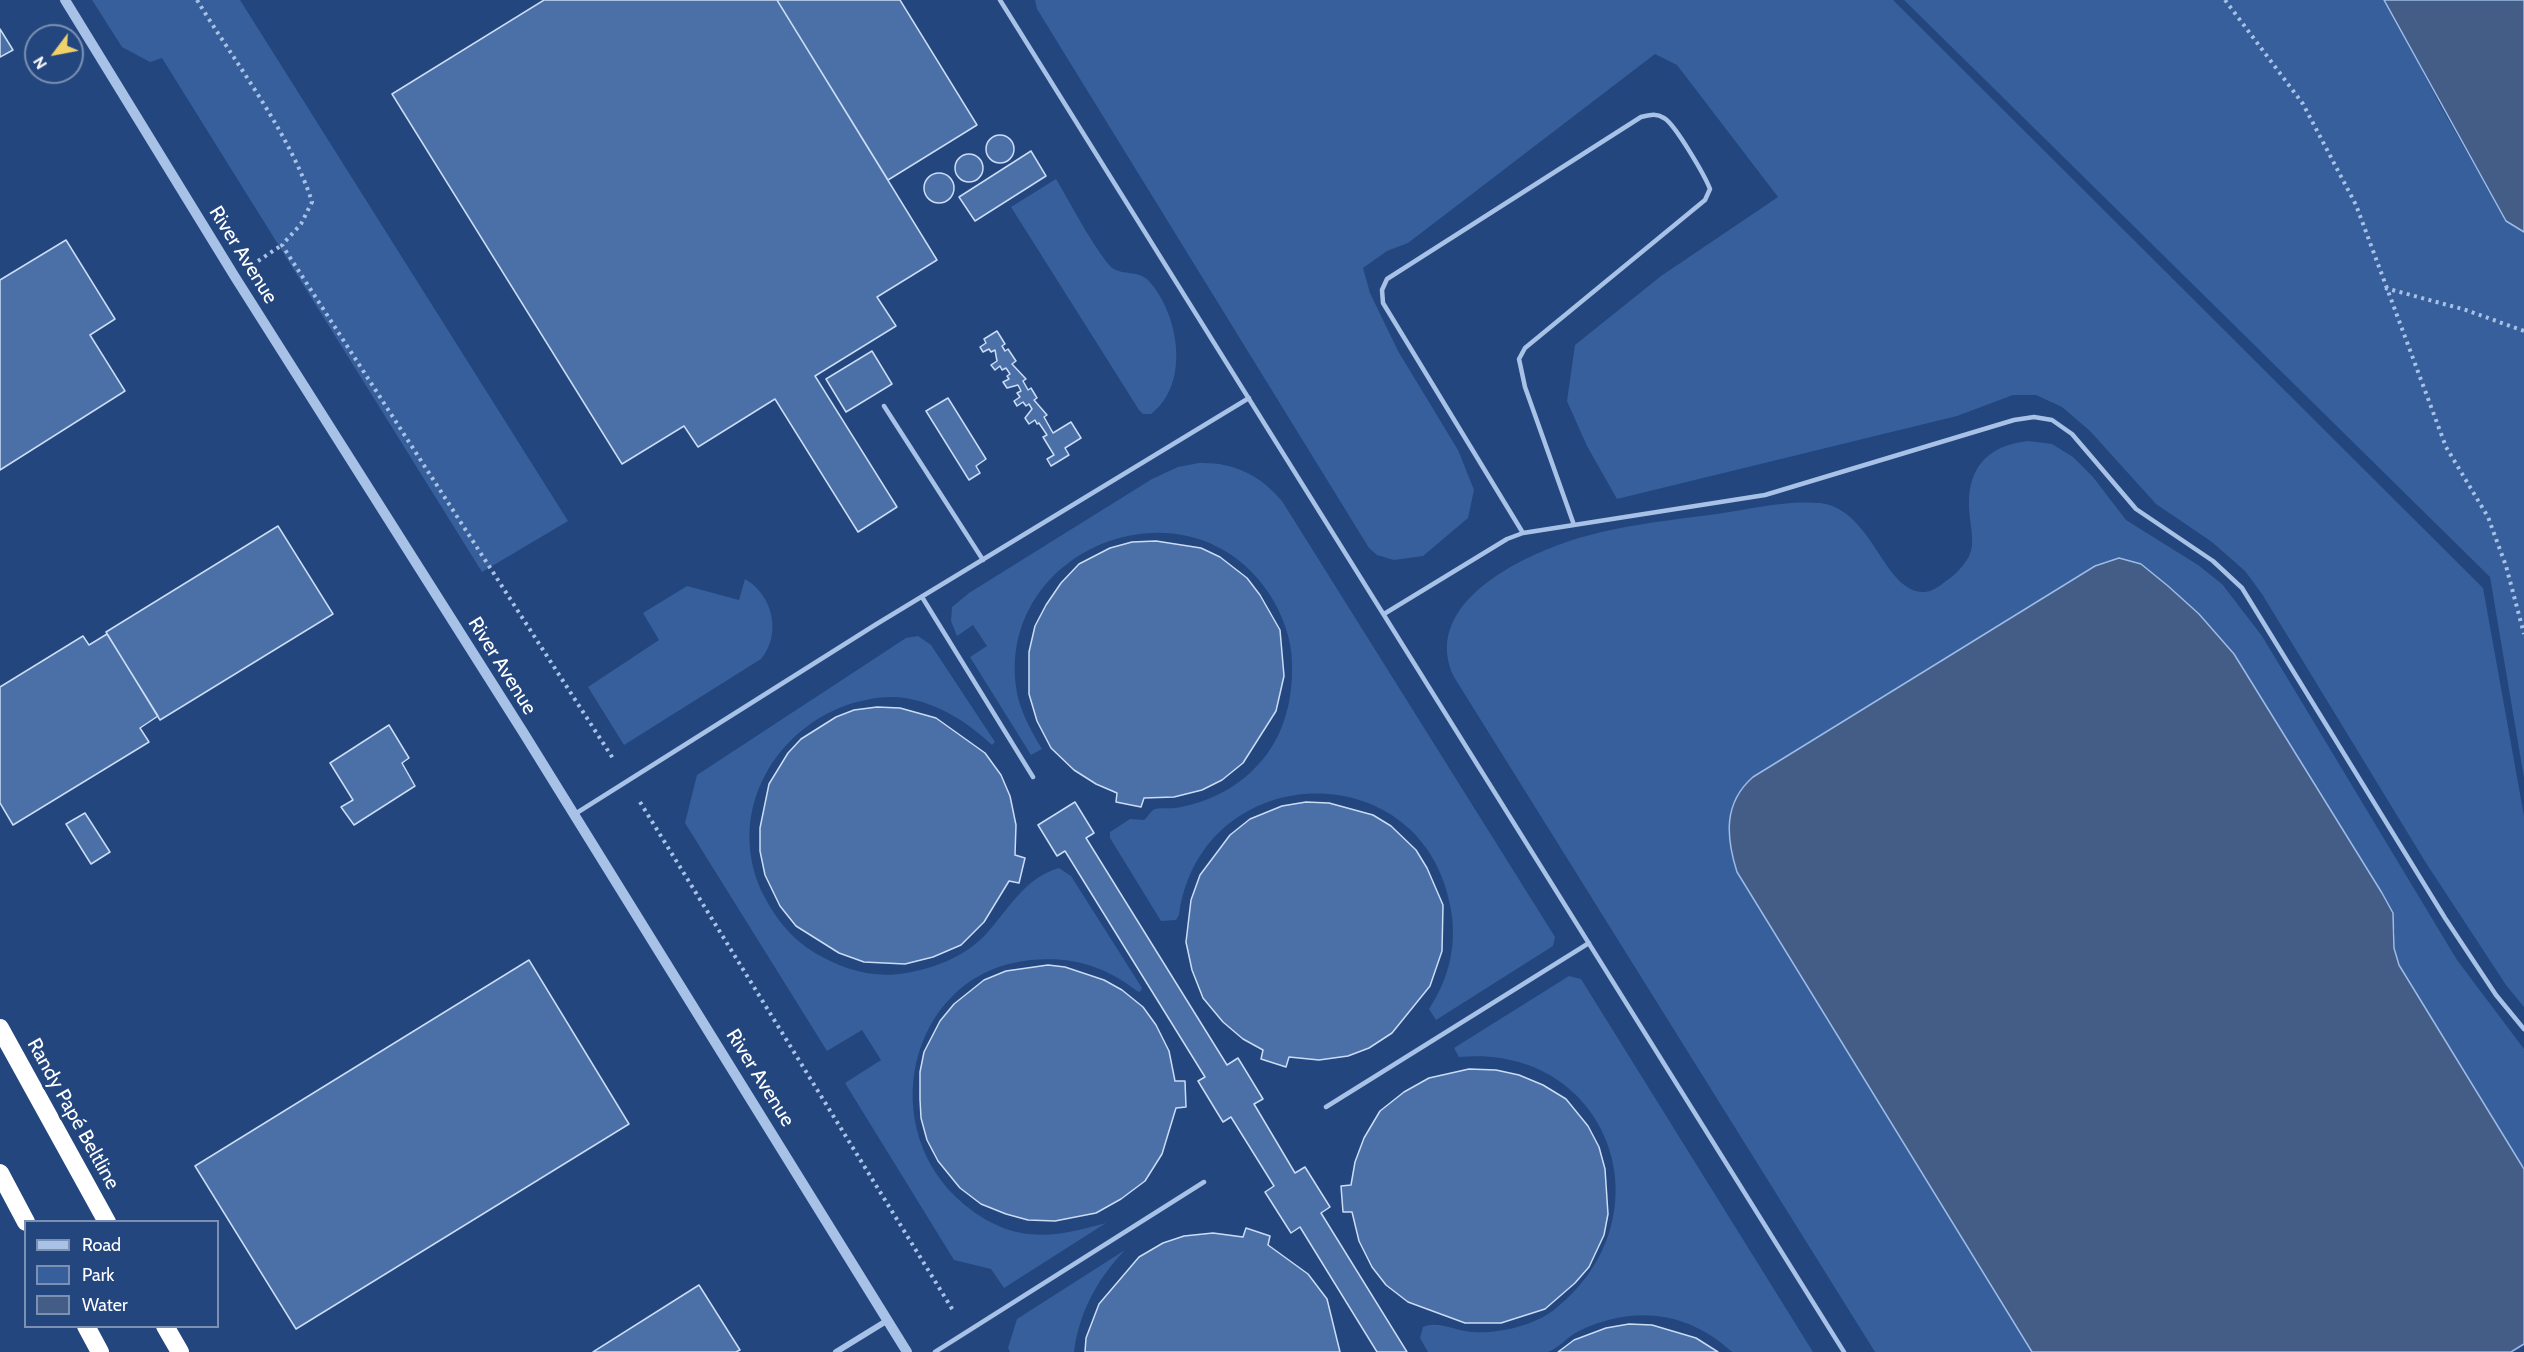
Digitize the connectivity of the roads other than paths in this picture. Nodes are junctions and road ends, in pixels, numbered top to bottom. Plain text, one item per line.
1 (65, 0) edge
2 (1000, 0) edge
3 (1249, 398) junction
4 (884, 406) dead end
5 (1574, 525) junction
6 (1523, 533) junction
7 (982, 560) junction
8 (922, 597) junction
9 (1384, 614) junction
10 (1033, 777) dead end
11 (574, 814) junction
12 (1589, 943) junction
13 (0, 1028) edge
14 (2524, 1029) edge
15 (1326, 1107) dead end
16 (0, 1173) edge
17 (1204, 1182) dead end
18 (25, 1220) edge
19 (106, 1220) edge
20 (888, 1320) junction
21 (87, 1328) edge
22 (166, 1328) edge
23 (100, 1352) edge
24 (180, 1352) edge
25 (836, 1352) edge
26 (907, 1352) edge
27 (935, 1352) edge
28 (1844, 1352) edge

1 - 11 street, River Avenue
2 - 3 lane
3 - 7 lane
3 - 9 lane
4 - 7 lane
5 - 6 lane
5 - 6 lane
5 - 14 lane
6 - 9 lane
7 - 8 lane
8 - 10 lane
8 - 11 lane
9 - 12 lane
11 - 20 street, River Avenue
12 - 15 lane
12 - 28 lane
13 - 19 highway, Randy Papé Beltline
16 - 18 highway
17 - 27 lane
20 - 25 street
20 - 26 street, River Avenue
21 - 23 highway
22 - 24 highway

